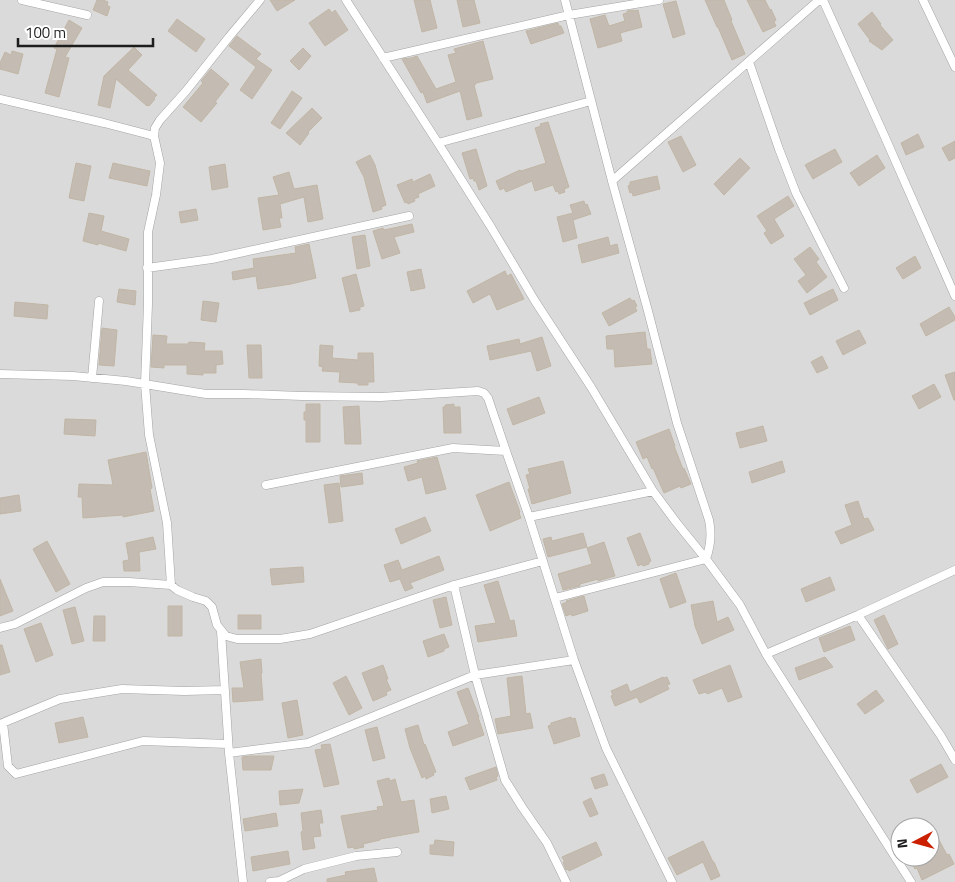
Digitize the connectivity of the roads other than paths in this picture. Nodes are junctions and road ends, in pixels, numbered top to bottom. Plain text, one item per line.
1 (22, 0) edge
2 (260, 0) edge
3 (346, 0) edge
4 (565, 0) edge
5 (659, 0) edge
6 (821, 0) edge
7 (924, 0) edge
8 (87, 15) dead end
9 (569, 15) junction
10 (383, 58) junction
11 (749, 62) junction
12 (955, 67) edge
13 (0, 99) edge
14 (591, 101) junction
15 (154, 136) junction
16 (438, 143) junction
17 (612, 181) junction
18 (409, 216) dead end
19 (147, 268) junction
20 (844, 288) dead end
21 (955, 296) edge
22 (99, 301) dead end
23 (0, 374) edge
24 (92, 378) junction
25 (145, 384) junction
26 (506, 452) junction
27 (266, 485) dead end
28 (653, 491) junction
29 (529, 517) junction
30 (706, 559) junction
31 (543, 561) junction
32 (955, 570) edge
33 (170, 585) junction
34 (454, 586) junction
35 (555, 598) junction
36 (858, 615) junction
37 (0, 628) edge
38 (221, 631) junction
39 (766, 654) junction
40 (574, 660) junction
41 (475, 675) junction
42 (225, 690) junction
43 (2, 723) edge
44 (228, 744) junction
45 (229, 753) junction
46 (955, 760) edge
47 (397, 852) dead end
48 (243, 882) edge
49 (270, 882) edge
50 (566, 882) edge
51 (672, 882) edge
52 (911, 882) edge

1 - 8 street
2 - 15 street
3 - 10 street
4 - 9 street
5 - 9 street
6 - 11 street
6 - 21 street
7 - 12 street
9 - 10 street
9 - 14 street
10 - 16 street
11 - 17 street
11 - 20 street
13 - 15 street
14 - 16 street
14 - 17 street
15 - 19 street
16 - 28 street
17 - 30 street
18 - 19 street
19 - 25 street
22 - 24 street
23 - 24 street
24 - 25 street
25 - 26 street
25 - 33 street
26 - 27 street
26 - 29 street
28 - 29 street
28 - 30 street
29 - 31 street
30 - 35 street
30 - 39 street
31 - 34 street
31 - 35 street
32 - 36 street
33 - 37 street
33 - 38 street
34 - 38 street
34 - 41 street
35 - 40 street
36 - 39 street
36 - 46 street
38 - 42 street
39 - 52 street
40 - 41 street
40 - 51 street
41 - 45 street
41 - 50 street
42 - 43 street
42 - 44 street
43 - 44 street
44 - 45 street
45 - 48 street
47 - 49 street

